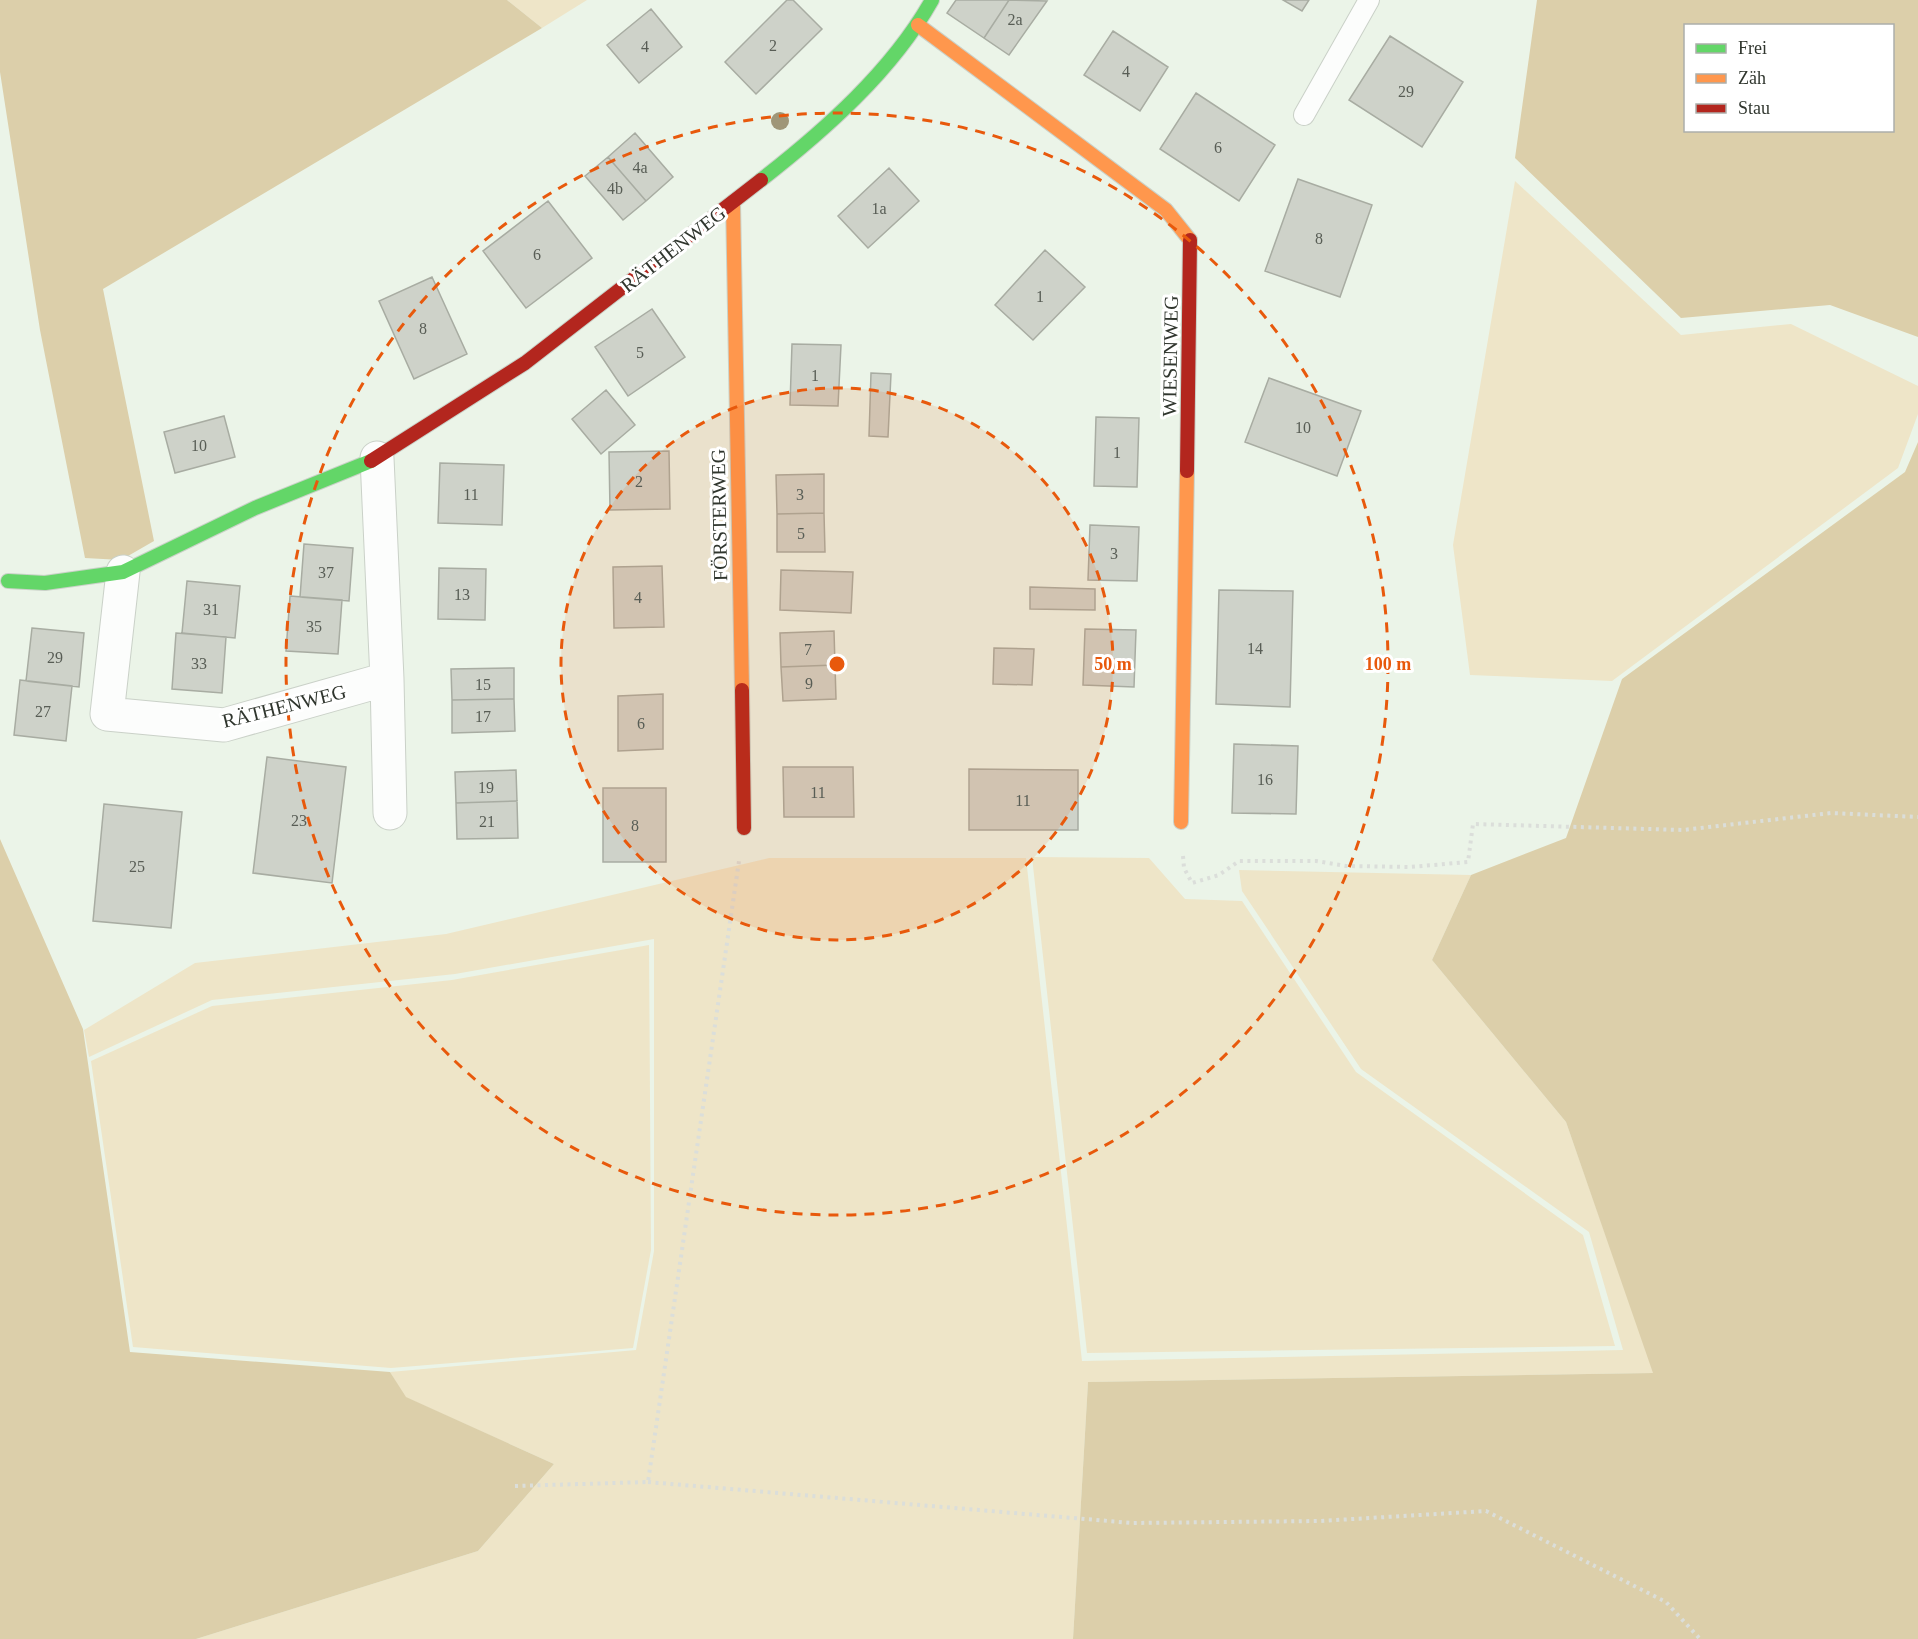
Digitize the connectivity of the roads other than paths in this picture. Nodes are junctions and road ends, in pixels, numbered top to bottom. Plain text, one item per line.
1 (932, 0) edge
2 (1369, 0) edge
3 (918, 25) junction
4 (1304, 115) dead end
5 (734, 202) junction
6 (377, 458) junction
7 (123, 572) junction
8 (4, 583) edge
9 (387, 679) junction
10 (390, 813) dead end
11 (1181, 822) road end
12 (744, 828) road end

1 - 3 street, RÄTHENWEG
2 - 4 lane
3 - 5 street, RÄTHENWEG
3 - 11 street, WIESENWEG
5 - 6 street, RÄTHENWEG
5 - 12 street, FÖRSTERWEG
6 - 7 street, RÄTHENWEG
6 - 9 street
7 - 8 street, RÄTHENWEG
7 - 9 street, RÄTHENWEG
9 - 10 street

